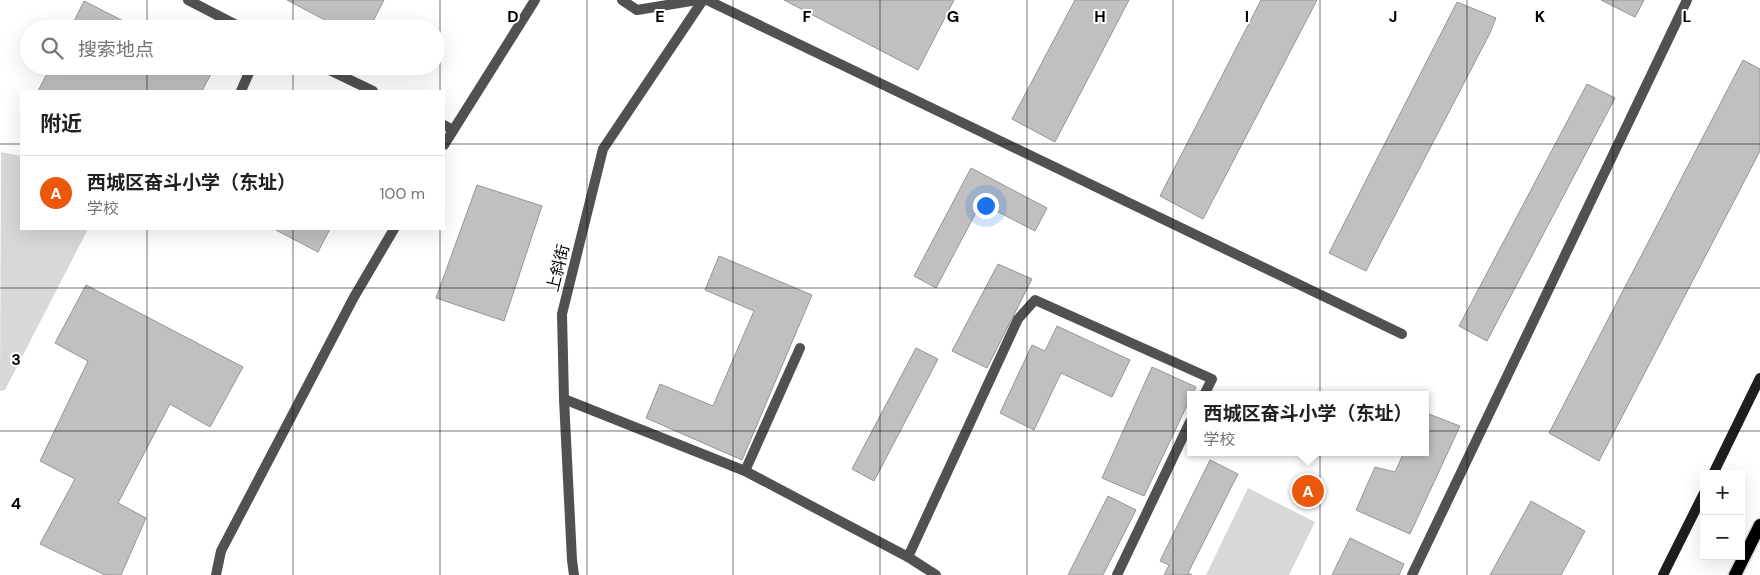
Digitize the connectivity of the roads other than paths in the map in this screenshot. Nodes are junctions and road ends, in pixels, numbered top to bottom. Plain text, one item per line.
1 (188, 0) edge
2 (534, 0) edge
3 (622, 0) edge
4 (697, 0) edge
5 (705, 0) edge
6 (1687, 0) edge
7 (227, 20) edge
8 (248, 75) edge
9 (340, 75) edge
10 (240, 90) edge
11 (371, 90) edge
12 (448, 127) edge
13 (445, 140) edge
14 (393, 230) edge
15 (1402, 334) dead end
16 (800, 348) dead end
17 (1760, 378) edge
18 (1206, 391) edge
19 (564, 399) junction
20 (1187, 428) edge
21 (1715, 470) edge
22 (745, 471) junction
23 (1700, 501) edge
24 (1760, 525) edge
25 (908, 557) junction
26 (216, 575) edge
27 (574, 575) edge
28 (936, 575) edge
29 (1117, 575) edge
30 (1412, 575) edge
31 (1664, 575) edge
32 (1735, 575) edge

1 - 7 street
2 - 12 street
3 - 4 street
5 - 15 street
5 - 19 street, 上斜街
6 - 30 street
8 - 10 street
9 - 11 street
12 - 13 street
14 - 26 street
16 - 22 street
17 - 21 street
18 - 25 street
19 - 22 street
19 - 27 street, 上斜街
20 - 29 street
22 - 25 street
23 - 31 street
24 - 32 main road
25 - 28 street

